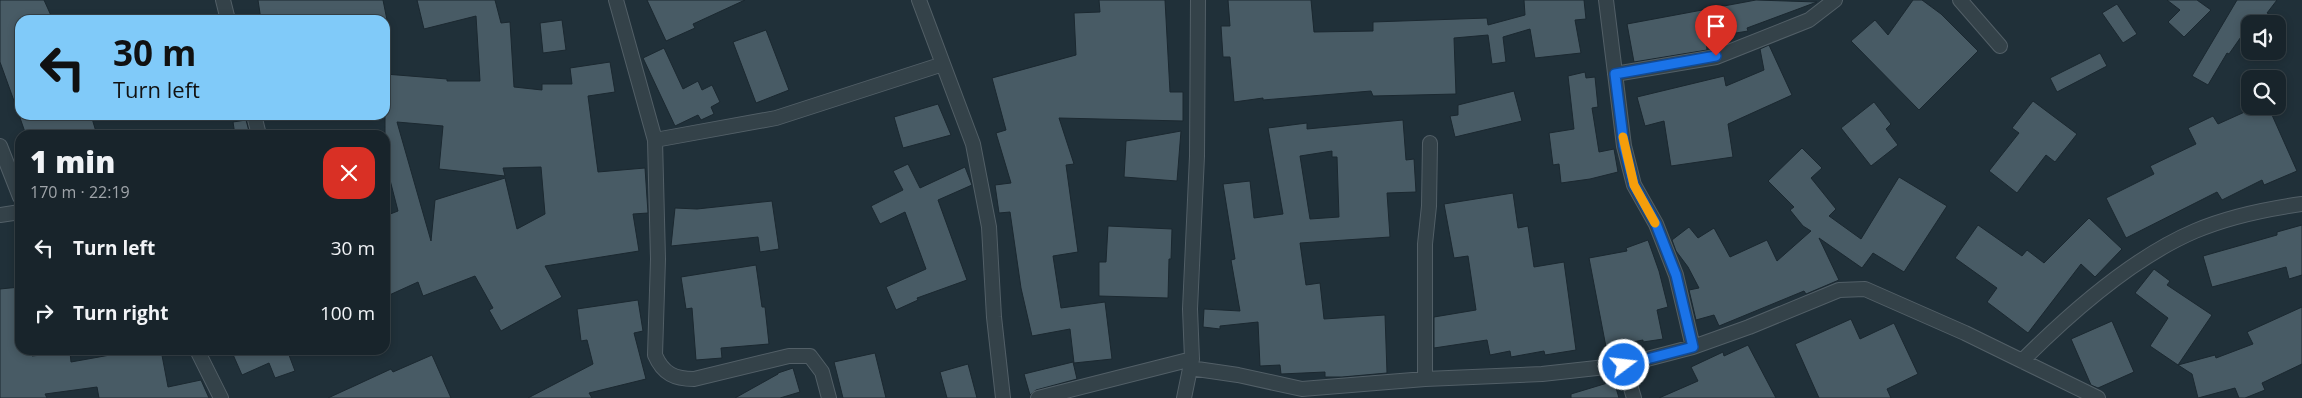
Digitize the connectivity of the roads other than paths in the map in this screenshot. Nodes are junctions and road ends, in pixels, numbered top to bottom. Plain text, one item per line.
1 (223, 0) edge
2 (616, 0) edge
3 (919, 0) edge
4 (1198, 0) edge
5 (1606, 0) edge
6 (1835, 0) edge
7 (1960, 0) edge
8 (227, 15) edge
9 (2000, 46) dead end
10 (943, 64) junction
11 (1615, 74) junction
12 (655, 140) junction
13 (1430, 143) dead end
14 (0, 146) edge
15 (15, 184) edge
16 (2302, 204) edge
17 (15, 213) edge
18 (0, 215) edge
19 (1693, 347) junction
20 (200, 355) edge
21 (2022, 362) junction
22 (1191, 364) junction
23 (1624, 365) junction
24 (1425, 380) junction
25 (221, 398) edge
26 (829, 398) edge
27 (1003, 398) edge
28 (1038, 398) edge
29 (1184, 398) edge
30 (1634, 398) edge
31 (2098, 398) edge

1 - 8 street
2 - 12 street
3 - 10 street
4 - 22 street
5 - 11 street
6 - 11 street
7 - 9 street
10 - 12 street
10 - 27 street
11 - 19 street
12 - 26 street
13 - 24 street
14 - 15 street
16 - 21 street
17 - 18 street
19 - 21 street
19 - 23 street
20 - 25 street
21 - 31 street
22 - 24 street
22 - 28 street
22 - 29 street
23 - 24 street
23 - 30 street

